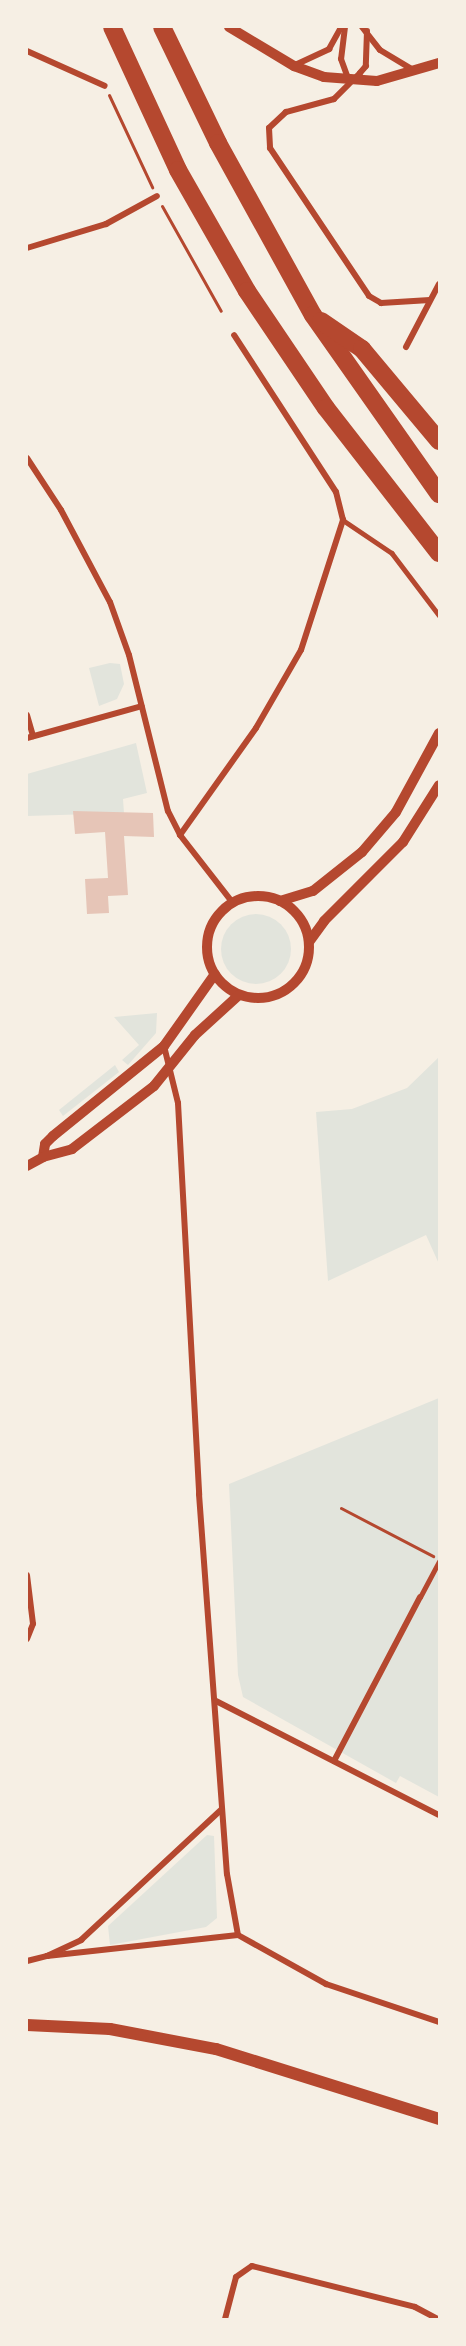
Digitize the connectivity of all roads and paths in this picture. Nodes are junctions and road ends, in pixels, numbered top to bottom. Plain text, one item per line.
1 (229, 27) edge
2 (343, 27) edge
3 (112, 29) edge
4 (365, 29) edge
5 (164, 30) edge
6 (27, 51) edge
7 (439, 63) edge
8 (294, 66) junction
9 (416, 71) junction
10 (350, 82) junction
11 (105, 86) joint
12 (157, 196) junction
13 (27, 248) edge
14 (439, 284) edge
15 (430, 300) junction
16 (221, 310) dead end
17 (313, 315) junction
18 (234, 335) dead end
19 (406, 347) dead end
20 (439, 441) edge
21 (27, 449) edge
22 (29, 459) edge
23 (439, 494) edge
24 (343, 520) junction
25 (439, 554) edge
26 (439, 615) edge
27 (142, 706) junction
28 (27, 715) edge
29 (439, 733) edge
30 (30, 737) edge
31 (439, 785) edge
32 (180, 835) junction
33 (280, 901) junction
34 (233, 903) junction
35 (309, 942) junction
36 (215, 974) junction
37 (239, 995) junction
38 (164, 1047) junction
39 (170, 1068) junction
40 (42, 1157) junction
41 (27, 1166) edge
42 (341, 1508) dead end
43 (439, 1561) edge
44 (27, 1575) edge
45 (420, 1597) joint
46 (27, 1638) edge
47 (216, 1701) junction
48 (334, 1761) junction
49 (222, 1809) junction
50 (439, 1815) edge
51 (238, 1935) junction
52 (47, 1956) junction
53 (27, 1961) edge
54 (439, 2022) edge
55 (27, 2025) edge
56 (439, 2119) edge
57 (225, 2319) edge
58 (438, 2319) edge

1 - 8 street
2 - 8 street
2 - 10 street
3 - 25 highway
4 - 9 street
4 - 10 street
5 - 17 highway
6 - 11 street
7 - 9 street
8 - 10 street
9 - 10 street
10 - 15 street
11 - 12 path
12 - 13 street
12 - 16 path
14 - 15 street
15 - 19 street
17 - 20 highway
17 - 23 highway
18 - 24 street
21 - 22 street
22 - 27 street
24 - 26 lane
24 - 32 street
27 - 30 street
27 - 32 street
28 - 30 street
29 - 33 street
31 - 35 street
32 - 34 street
33 - 34 street
33 - 35 street
34 - 36 street
35 - 37 street
36 - 37 street
36 - 38 street
37 - 39 street
38 - 39 street
38 - 40 street
39 - 40 street
39 - 47 street
40 - 41 street
42 - 43 path
43 - 45 street
44 - 46 street
45 - 48 street
47 - 48 street
47 - 49 street
48 - 50 street
49 - 51 street
49 - 52 street
51 - 52 street
51 - 54 street
52 - 53 street
55 - 56 main road
57 - 58 street

